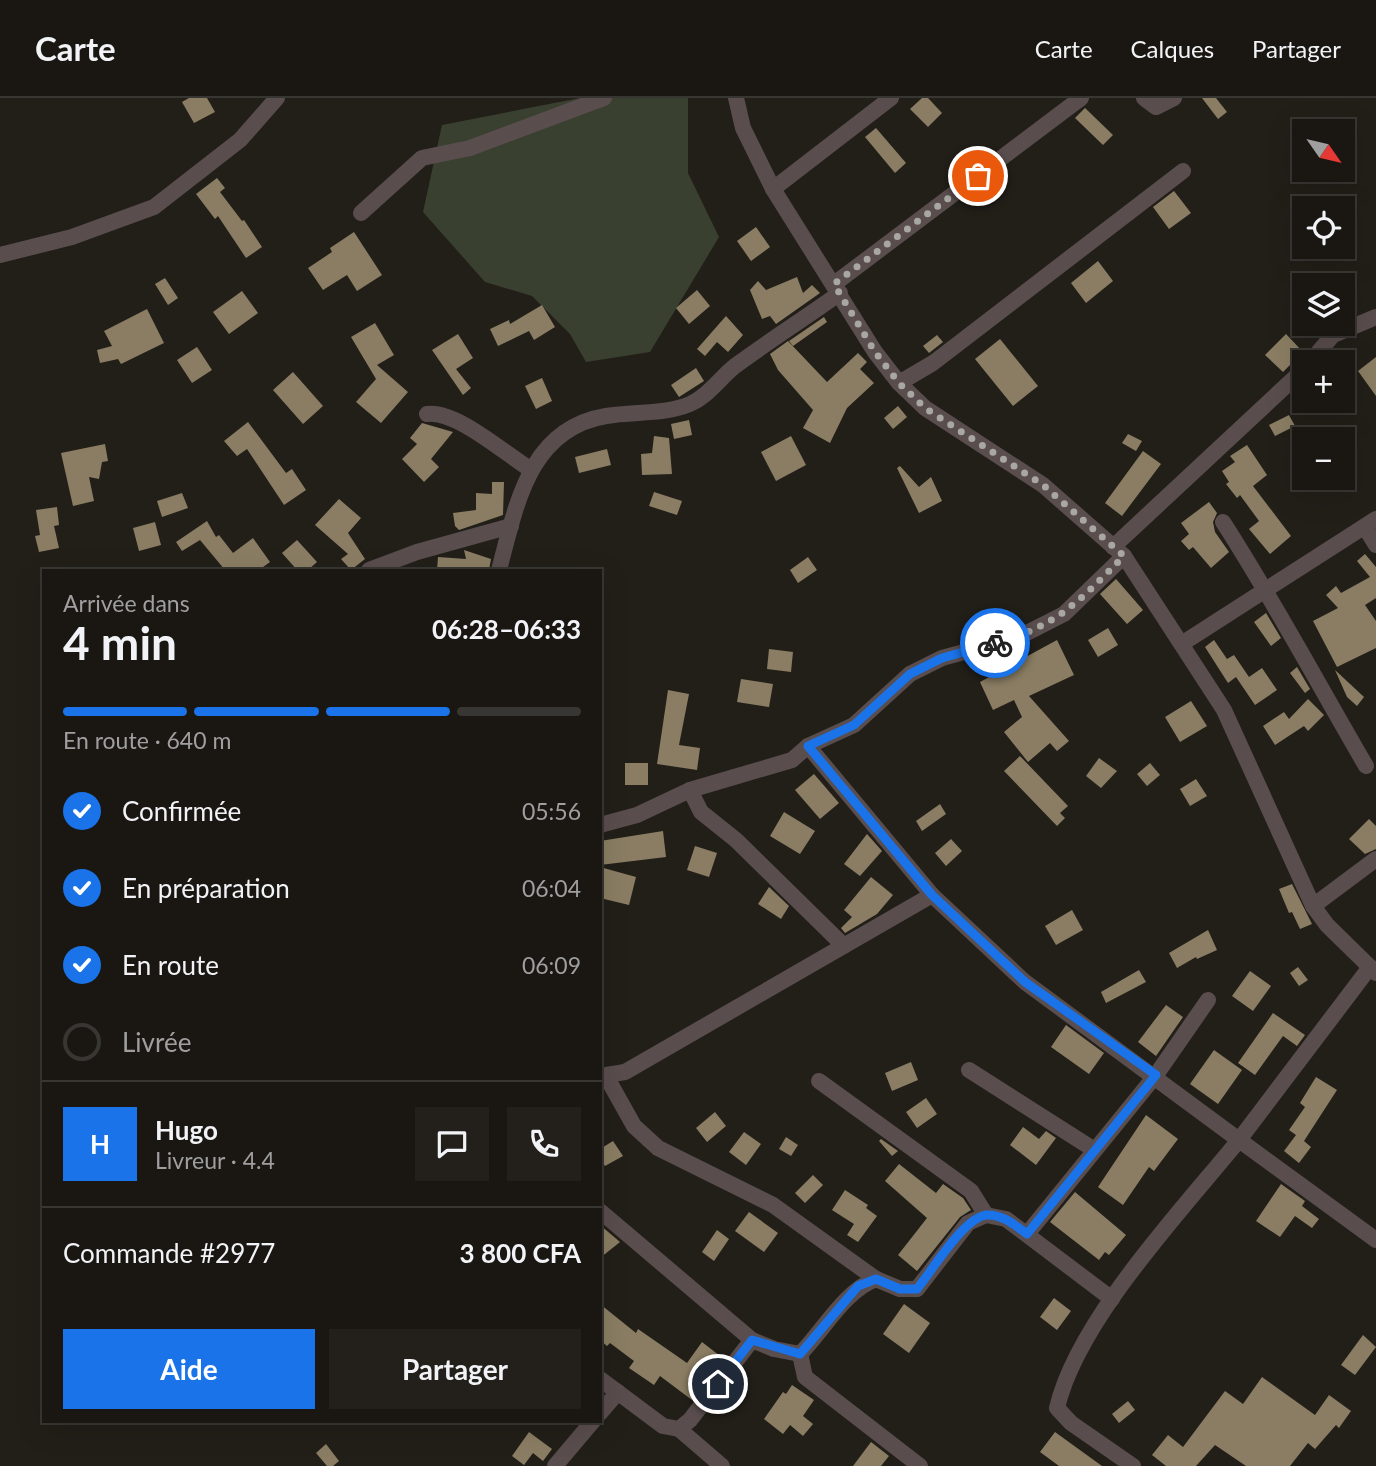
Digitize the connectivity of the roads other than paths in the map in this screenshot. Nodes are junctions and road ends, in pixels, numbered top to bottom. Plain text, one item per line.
1 (277, 98) edge
2 (604, 98) edge
3 (736, 98) edge
4 (891, 98) edge
5 (1081, 98) edge
6 (1144, 98) edge
7 (1174, 98) edge
8 (1183, 171) dead end
9 (772, 189) junction
10 (361, 213) dead end
11 (0, 256) edge
12 (837, 289) junction
13 (1376, 317) edge
14 (1320, 350) edge
15 (1292, 381) edge
16 (899, 383) junction
17 (427, 414) dead end
18 (530, 469) junction
19 (1223, 522) dead end
20 (1370, 523) edge
21 (511, 526) junction
22 (1376, 545) edge
23 (1119, 551) junction
24 (372, 569) edge
25 (499, 569) edge
26 (1267, 589) junction
27 (1182, 643) junction
28 (808, 746) junction
29 (1366, 766) dead end
30 (690, 790) junction
31 (602, 825) edge
32 (1376, 859) edge
33 (932, 895) junction
34 (1313, 906) junction
35 (844, 946) junction
36 (1373, 970) edge
37 (1208, 1000) dead end
38 (969, 1070) dead end
39 (1156, 1075) junction
40 (603, 1076) edge
41 (819, 1081) dead end
42 (1239, 1140) junction
43 (1093, 1149) junction
44 (602, 1213) edge
45 (986, 1215) junction
46 (1027, 1234) junction
47 (1376, 1240) edge
48 (876, 1279) junction
49 (1112, 1299) junction
50 (752, 1340) junction
51 (800, 1354) junction
52 (602, 1380) edge
53 (618, 1392) junction
54 (602, 1411) edge
55 (591, 1423) edge
56 (679, 1429) junction
57 (555, 1466) edge
58 (722, 1466) edge
59 (920, 1466) edge
60 (1132, 1466) edge

1 - 11 street
2 - 10 street
3 - 9 street
4 - 9 street
5 - 12 street
6 - 7 street
8 - 16 street
9 - 12 street
12 - 16 street
12 - 18 street
13 - 14 street
15 - 23 street
16 - 23 street
17 - 18 street
18 - 21 street
19 - 26 street
20 - 22 street
20 - 26 street
21 - 24 street
21 - 25 street
23 - 27 street
23 - 28 street
26 - 27 street
26 - 29 street
27 - 34 street
28 - 30 street
28 - 33 street
30 - 31 street
30 - 35 street
32 - 34 street
33 - 35 street
33 - 39 street
34 - 36 street
35 - 40 street
36 - 42 street
37 - 39 street
38 - 43 street
39 - 42 street
39 - 43 street
40 - 48 street
41 - 45 street
42 - 47 street
42 - 49 street
43 - 46 street
44 - 50 street
45 - 46 street
45 - 48 street
46 - 49 street
48 - 51 street
49 - 60 street
50 - 51 street
50 - 56 street
51 - 59 street
52 - 53 street
53 - 54 street
53 - 56 street
55 - 57 street
56 - 58 street

